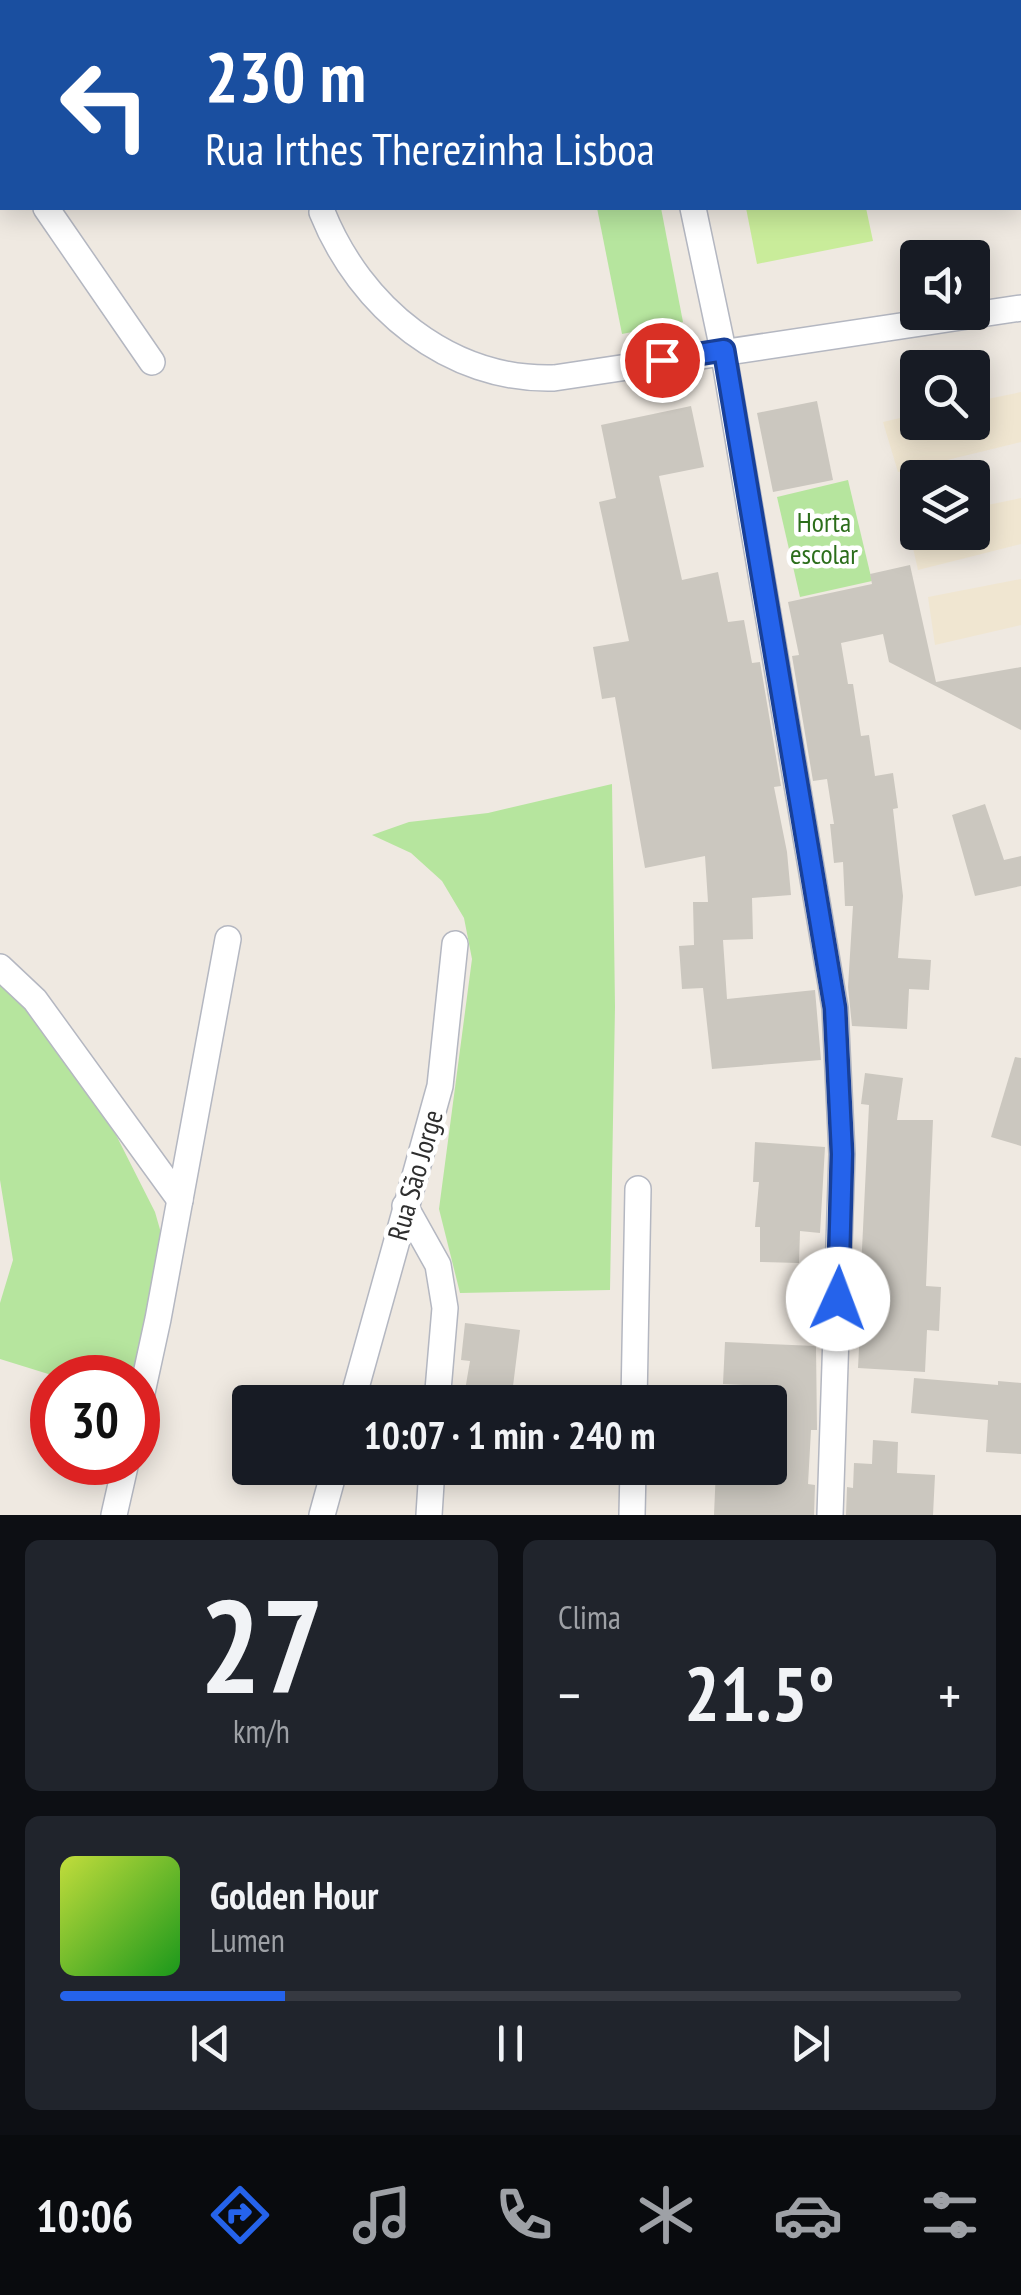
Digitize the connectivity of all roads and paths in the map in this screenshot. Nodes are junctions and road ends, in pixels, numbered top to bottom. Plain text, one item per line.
1 (47, 210) edge
2 (693, 210) edge
3 (322, 212) dead end
4 (1021, 308) edge
5 (724, 350) junction
6 (152, 362) dead end
7 (228, 939) dead end
8 (455, 944) dead end
9 (0, 967) edge
10 (638, 1188) dead end
11 (180, 1200) junction
12 (405, 1206) junction
13 (149, 1355) edge
14 (357, 1385) edge
15 (439, 1385) edge
16 (634, 1385) edge
17 (121, 1485) edge
18 (330, 1485) edge
19 (431, 1485) edge
20 (633, 1485) edge
21 (114, 1515) edge
22 (322, 1515) edge
23 (428, 1515) edge
24 (632, 1515) edge
25 (830, 1515) edge

1 - 6 street
2 - 5 street
3 - 5 street
4 - 5 street
5 - 25 street
7 - 11 street
8 - 12 street, Rua São Jorge
9 - 11 street
10 - 16 street
11 - 13 street
12 - 14 street, Rua São Jorge
12 - 15 street
17 - 21 street
18 - 22 street
19 - 23 street
20 - 24 street

